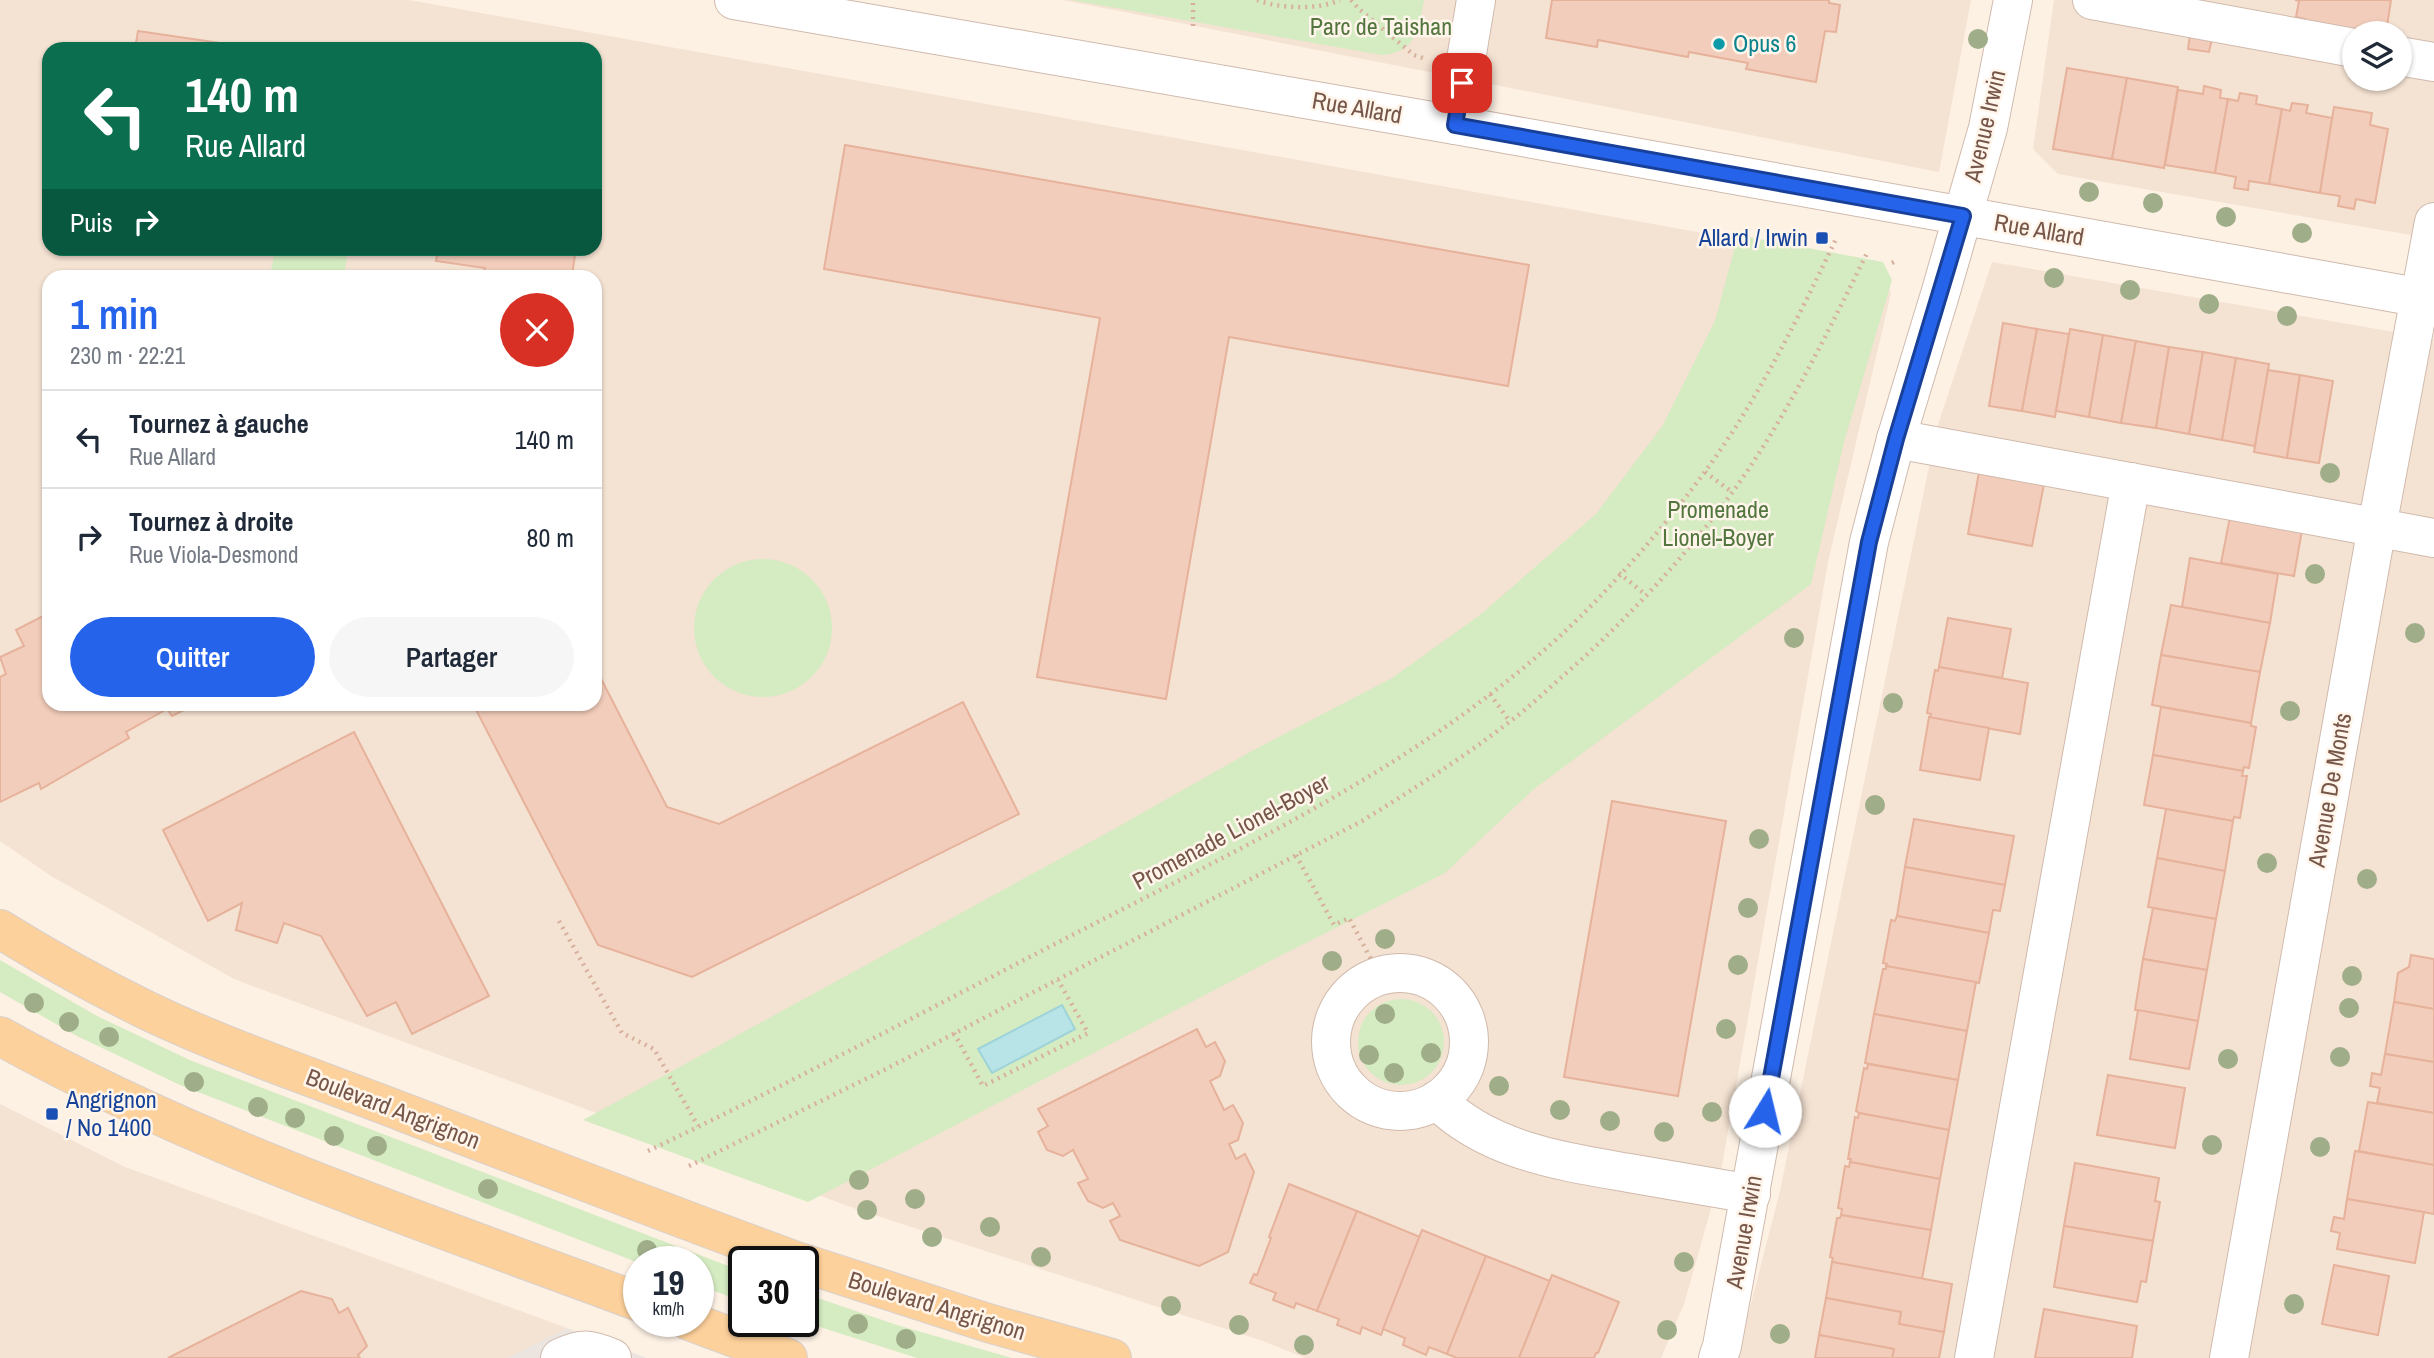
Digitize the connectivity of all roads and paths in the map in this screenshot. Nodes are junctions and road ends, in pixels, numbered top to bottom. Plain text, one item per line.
1 (734, 0) edge
2 (1194, 0) edge
3 (1257, 0) edge
4 (1340, 0) edge
5 (1352, 0) edge
6 (1476, 0) edge
7 (2013, 0) edge
8 (2092, 0) edge
9 (2217, 11) edge
10 (1193, 26) dead end
11 (2342, 45) edge
12 (1424, 58) dead end
13 (2412, 58) edge
14 (2434, 62) edge
15 (1455, 125) junction
16 (1963, 216) junction
17 (2434, 222) edge
18 (1837, 237) dead end
19 (1868, 251) dead end
20 (2428, 299) edge
21 (1896, 439) junction
22 (1705, 472) junction
23 (2131, 482) junction
24 (1732, 492) junction
25 (2377, 527) junction
26 (2434, 538) edge
27 (1619, 573) junction
28 (1646, 595) junction
29 (1490, 694) junction
30 (1510, 722) junction
31 (1296, 855) junction
32 (559, 921) dead end
33 (0, 929) edge
34 (1380, 976) junction
35 (1058, 980) junction
36 (954, 1033) junction
37 (0, 1036) edge
38 (1437, 1100) junction
39 (698, 1126) junction
40 (648, 1151) dead end
41 (689, 1166) dead end
42 (1751, 1194) junction
43 (755, 1246) edge
44 (819, 1269) edge
45 (623, 1296) edge
46 (714, 1330) edge
47 (1726, 1354) edge
48 (560, 1358) edge
49 (612, 1358) edge
50 (788, 1358) edge
51 (1112, 1358) edge
52 (1974, 1358) edge
53 (2229, 1358) edge

1 - 15 street, Rue Allard
2 - 10 path
3 - 4 path
5 - 12 path
6 - 15 street
7 - 16 street, Avenue Irwin
8 - 9 street
9 - 11 street
13 - 14 street
15 - 16 street, Rue Allard
16 - 20 street, Rue Allard
16 - 21 street, Avenue Irwin
17 - 20 street, Avenue De Monts
18 - 22 path, Promenade Lionel-Boyer
19 - 24 path
20 - 25 street, Avenue De Monts
21 - 23 street
21 - 42 street, Avenue Irwin
22 - 24 path
22 - 27 path, Promenade Lionel-Boyer
23 - 25 street
23 - 52 street
24 - 28 path
25 - 26 street
25 - 53 street, Avenue De Monts
27 - 28 path
27 - 29 path, Promenade Lionel-Boyer
28 - 30 path
29 - 30 path
29 - 39 path, Promenade Lionel-Boyer
30 - 31 path
31 - 34 path
31 - 35 path
32 - 39 path
33 - 43 main road, Boulevard Angrignon
34 - 38 street
34 - 38 street
35 - 36 path
35 - 36 path
36 - 41 path
37 - 45 main road
38 - 42 street
39 - 40 path, Promenade Lionel-Boyer
42 - 47 street, Avenue Irwin
44 - 51 main road, Boulevard Angrignon
46 - 50 main road
48 - 49 street

